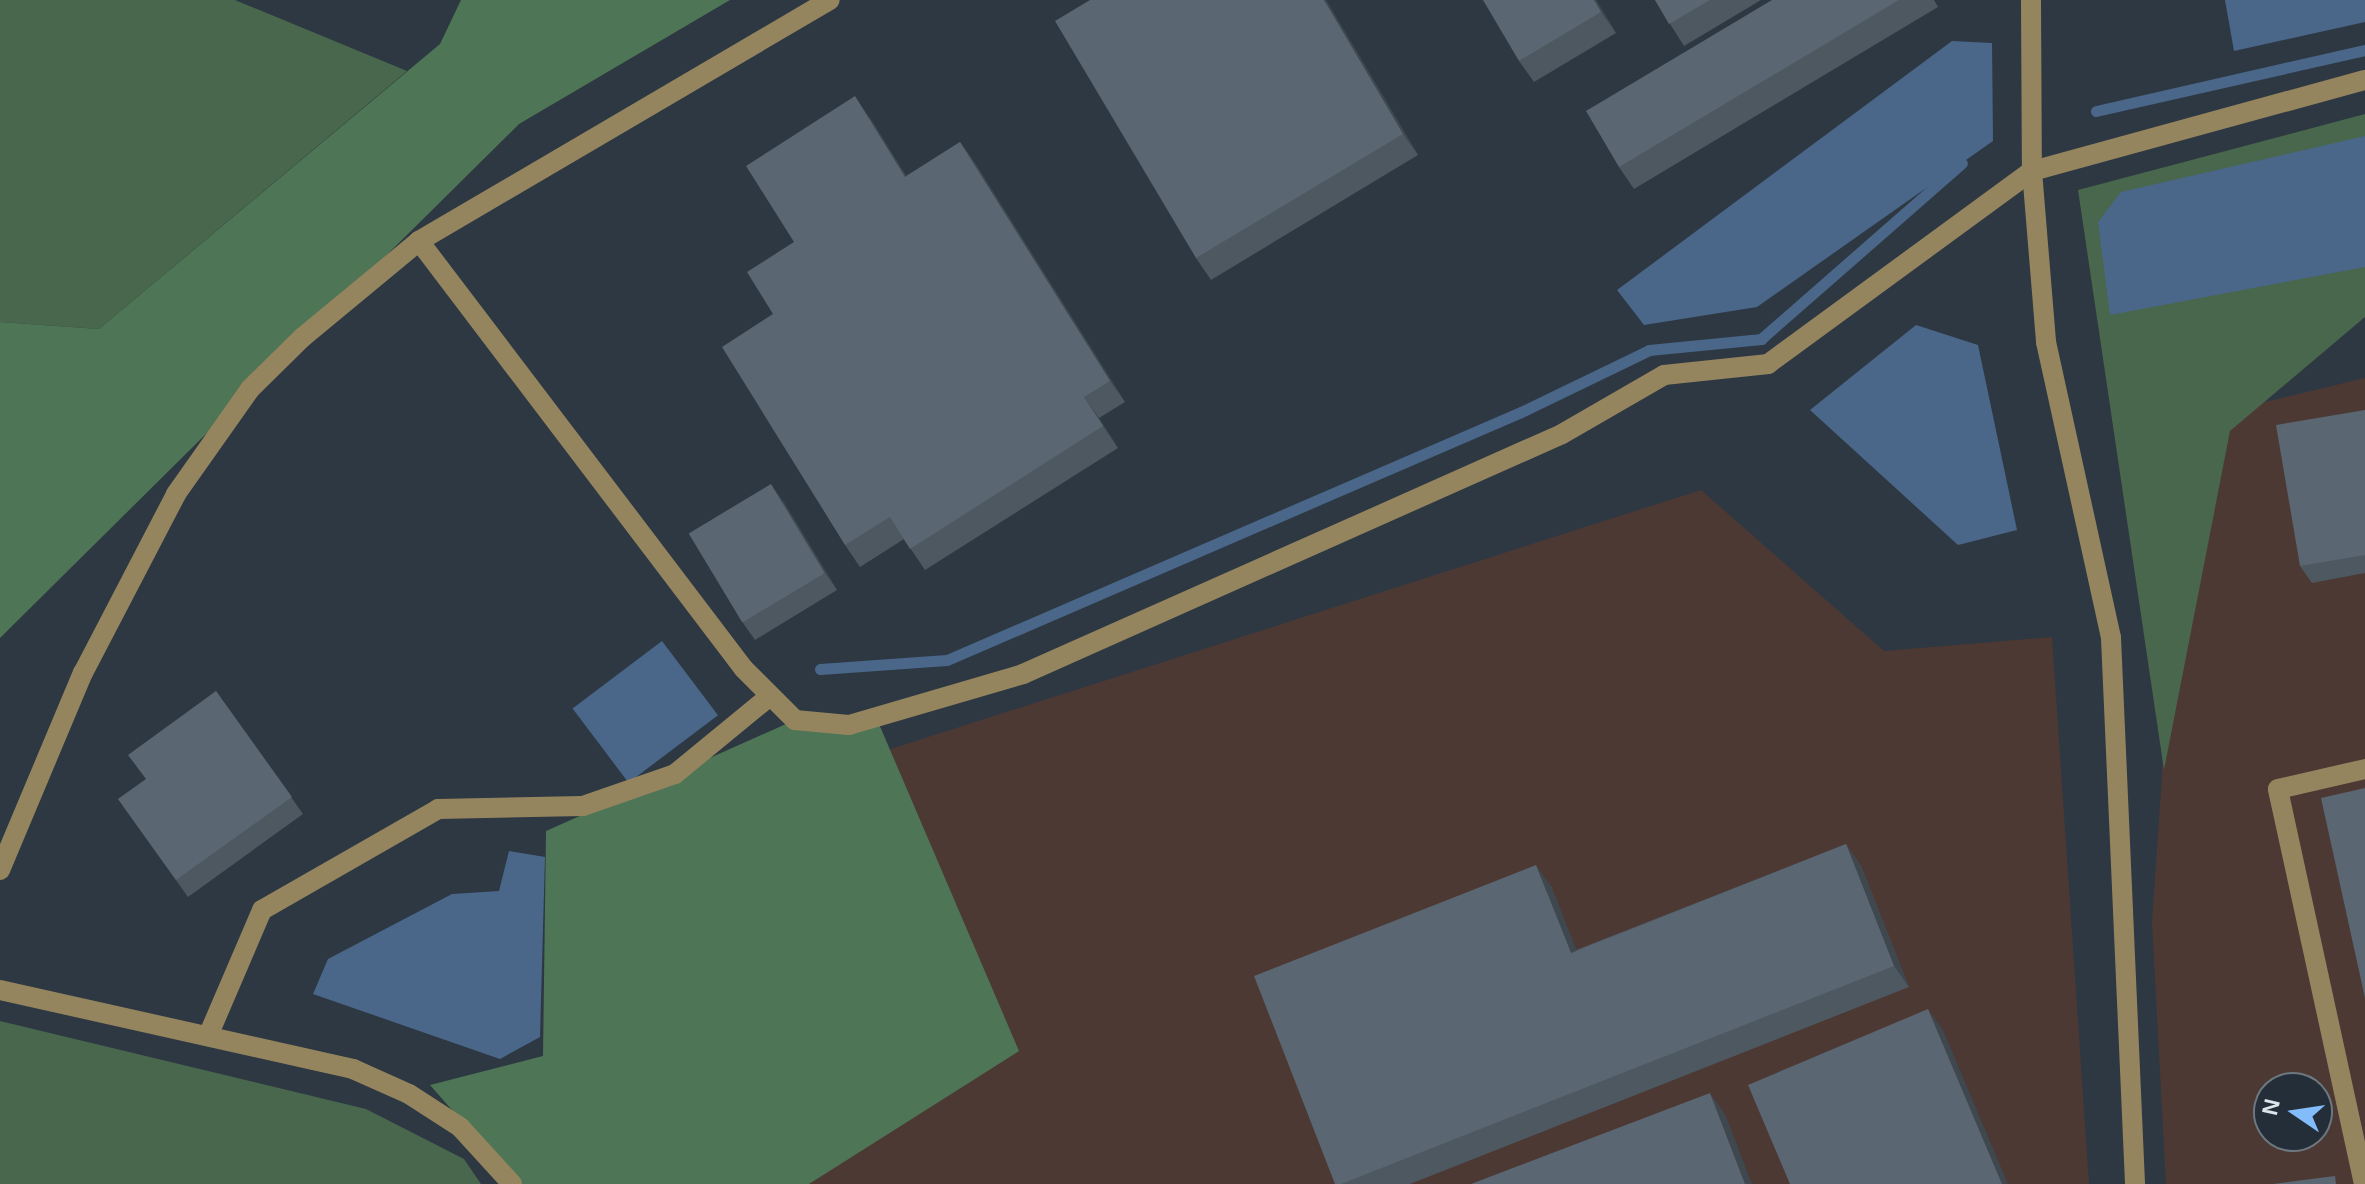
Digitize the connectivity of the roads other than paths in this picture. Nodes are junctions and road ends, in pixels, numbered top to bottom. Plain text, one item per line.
1 (829, 0) edge
2 (2031, 0) edge
3 (2365, 80) edge
4 (2032, 171) junction
5 (419, 241) junction
6 (770, 696) junction
7 (2365, 769) edge
8 (0, 870) edge
9 (0, 990) edge
10 (208, 1036) junction
11 (2361, 1153) edge
12 (512, 1184) edge
13 (2135, 1184) edge
14 (2364, 1184) edge

1 - 5 street
2 - 4 street
3 - 4 street
4 - 6 street
4 - 13 street
5 - 6 street
5 - 8 street
6 - 10 street
7 - 11 street
9 - 10 street
10 - 12 street
11 - 14 street

